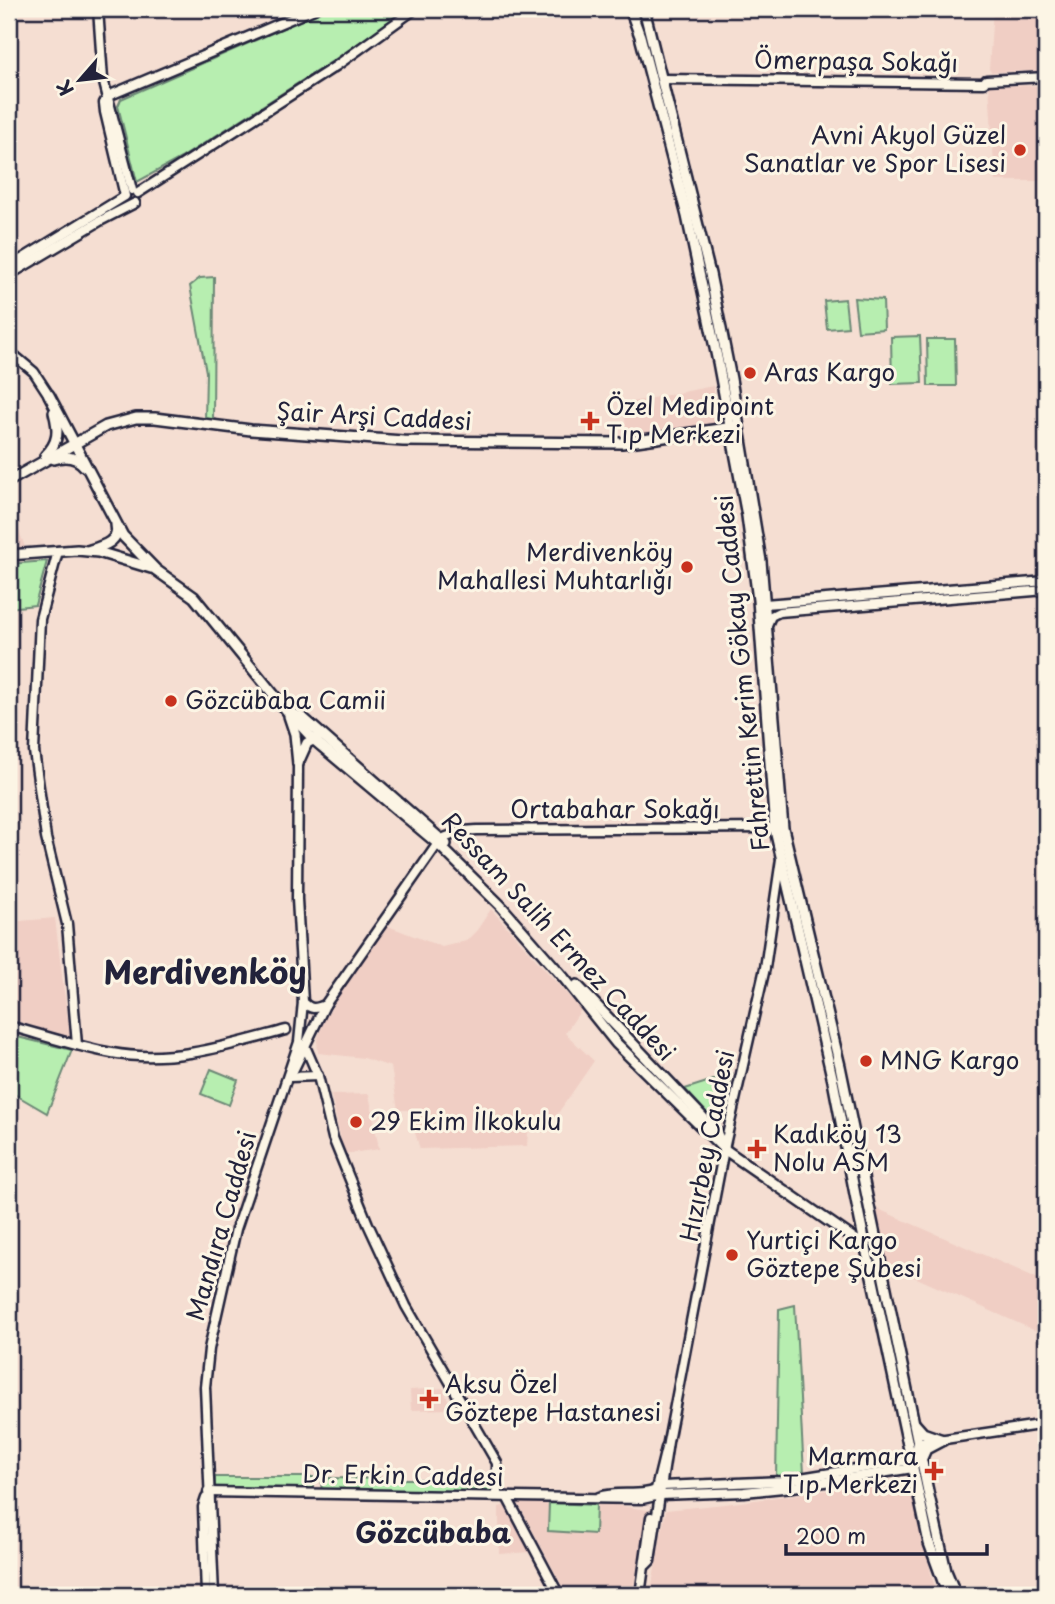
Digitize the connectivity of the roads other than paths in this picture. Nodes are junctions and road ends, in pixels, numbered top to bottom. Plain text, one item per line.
1 (98, 9) edge
2 (314, 9) edge
3 (415, 9) edge
4 (630, 9) edge
5 (643, 9) edge
6 (1046, 78) edge
7 (662, 79) junction
8 (108, 96) junction
9 (132, 193) junction
10 (9, 267) edge
11 (9, 275) edge
12 (9, 351) edge
13 (49, 394) junction
14 (729, 426) junction
15 (75, 443) junction
16 (742, 445) junction
17 (39, 463) junction
18 (93, 479) junction
19 (9, 481) edge
20 (115, 523) junction
21 (58, 551) junction
22 (87, 551) junction
23 (9, 555) edge
24 (156, 570) junction
25 (1046, 581) edge
26 (1046, 590) edge
27 (765, 604) junction
28 (759, 612) junction
29 (767, 628) junction
30 (287, 711) junction
31 (324, 736) junction
32 (313, 738) junction
33 (298, 764) junction
34 (781, 816) junction
35 (775, 828) junction
36 (439, 841) junction
37 (782, 856) junction
38 (303, 1002) junction
39 (325, 1005) junction
40 (9, 1026) edge
41 (286, 1030) dead end
42 (302, 1044) junction
43 (77, 1045) junction
44 (318, 1076) junction
45 (290, 1077) junction
46 (280, 1099) junction
47 (724, 1149) junction
48 (870, 1218) junction
49 (834, 1226) junction
50 (862, 1232) junction
51 (866, 1247) junction
52 (914, 1421) junction
53 (1046, 1424) edge
54 (943, 1440) junction
55 (668, 1442) junction
56 (918, 1443) junction
57 (917, 1464) junction
58 (208, 1492) junction
59 (658, 1493) junction
60 (506, 1496) junction
61 (206, 1595) edge
62 (214, 1595) edge
63 (561, 1595) edge
64 (640, 1595) edge
65 (948, 1595) edge
66 (956, 1595) edge

1 - 8 street
2 - 8 street
3 - 9 street
4 - 14 main road, Fahrettin Kerim Gökay Caddesi
5 - 7 main road, Fahrettin Kerim Gökay Caddesi
6 - 7 street, Ömerpaşa Sokağı
7 - 16 main road, Fahrettin Kerim Gökay Caddesi
8 - 9 street
9 - 10 street
9 - 11 street
12 - 13 street
13 - 15 main road
13 - 17 main road
14 - 15 main road, Şair Arşi Caddesi
14 - 16 main road
14 - 28 main road, Fahrettin Kerim Gökay Caddesi
15 - 17 main road, Şair Arşi Caddesi
15 - 18 main road
16 - 27 main road, Fahrettin Kerim Gökay Caddesi
17 - 18 main road
17 - 19 main road, Şair Arşi Caddesi
18 - 20 main road
20 - 22 main road
20 - 24 main road
21 - 22 main road
21 - 23 main road
21 - 43 street
22 - 24 main road
24 - 30 main road, Ressam Salih Ermez Caddesi
25 - 27 street
26 - 29 street
27 - 28 street
27 - 29 main road, Fahrettin Kerim Gökay Caddesi
28 - 35 main road, Fahrettin Kerim Gökay Caddesi
29 - 34 main road, Fahrettin Kerim Gökay Caddesi
30 - 31 main road, Ressam Salih Ermez Caddesi
30 - 32 main road, Ressam Salih Ermez Caddesi
30 - 33 main road
31 - 32 main road
31 - 36 main road, Ressam Salih Ermez Caddesi
32 - 33 main road
32 - 36 main road, Ressam Salih Ermez Caddesi
33 - 38 street, Mandıra Caddesi
34 - 35 street
34 - 48 main road, Fahrettin Kerim Gökay Caddesi
35 - 36 street, Ortabahar Sokağı
35 - 37 main road, Fahrettin Kerim Gökay Caddesi
36 - 39 street
36 - 47 main road, Ressam Salih Ermez Caddesi
37 - 47 street, Hızırbey Caddesi
37 - 50 main road, Fahrettin Kerim Gökay Caddesi
38 - 39 street
38 - 42 street, Mandıra Caddesi
39 - 42 street
40 - 43 street
41 - 43 street
42 - 44 street
42 - 45 street, Mandıra Caddesi
42 - 46 street, Mandıra Caddesi
44 - 45 street
44 - 60 street
45 - 46 street, Mandıra Caddesi
46 - 58 street, Mandıra Caddesi
47 - 49 main road, Ressam Salih Ermez Caddesi
47 - 55 street, Hızırbey Caddesi
48 - 50 main road
48 - 52 main road, Fahrettin Kerim Gökay Caddesi
49 - 50 main road
49 - 51 main road, Ressam Salih Ermez Caddesi
50 - 51 main road, Fahrettin Kerim Gökay Caddesi
51 - 57 main road, Fahrettin Kerim Gökay Caddesi
52 - 54 main road
52 - 56 main road, Fahrettin Kerim Gökay Caddesi
53 - 54 street
54 - 56 street
54 - 57 main road
55 - 59 street, Hızırbey Caddesi
55 - 59 street, Hızırbey Caddesi
56 - 57 main road, Fahrettin Kerim Gökay Caddesi
57 - 59 street, Dr. Erkin Caddesi
57 - 65 main road, Fahrettin Kerim Gökay Caddesi
57 - 66 main road, Fahrettin Kerim Gökay Caddesi
58 - 60 street, Dr. Erkin Caddesi
58 - 61 street, Mandıra Caddesi
58 - 62 street, Mandıra Caddesi
59 - 60 street, Dr. Erkin Caddesi
59 - 64 street, Hızırbey Caddesi
60 - 63 street

